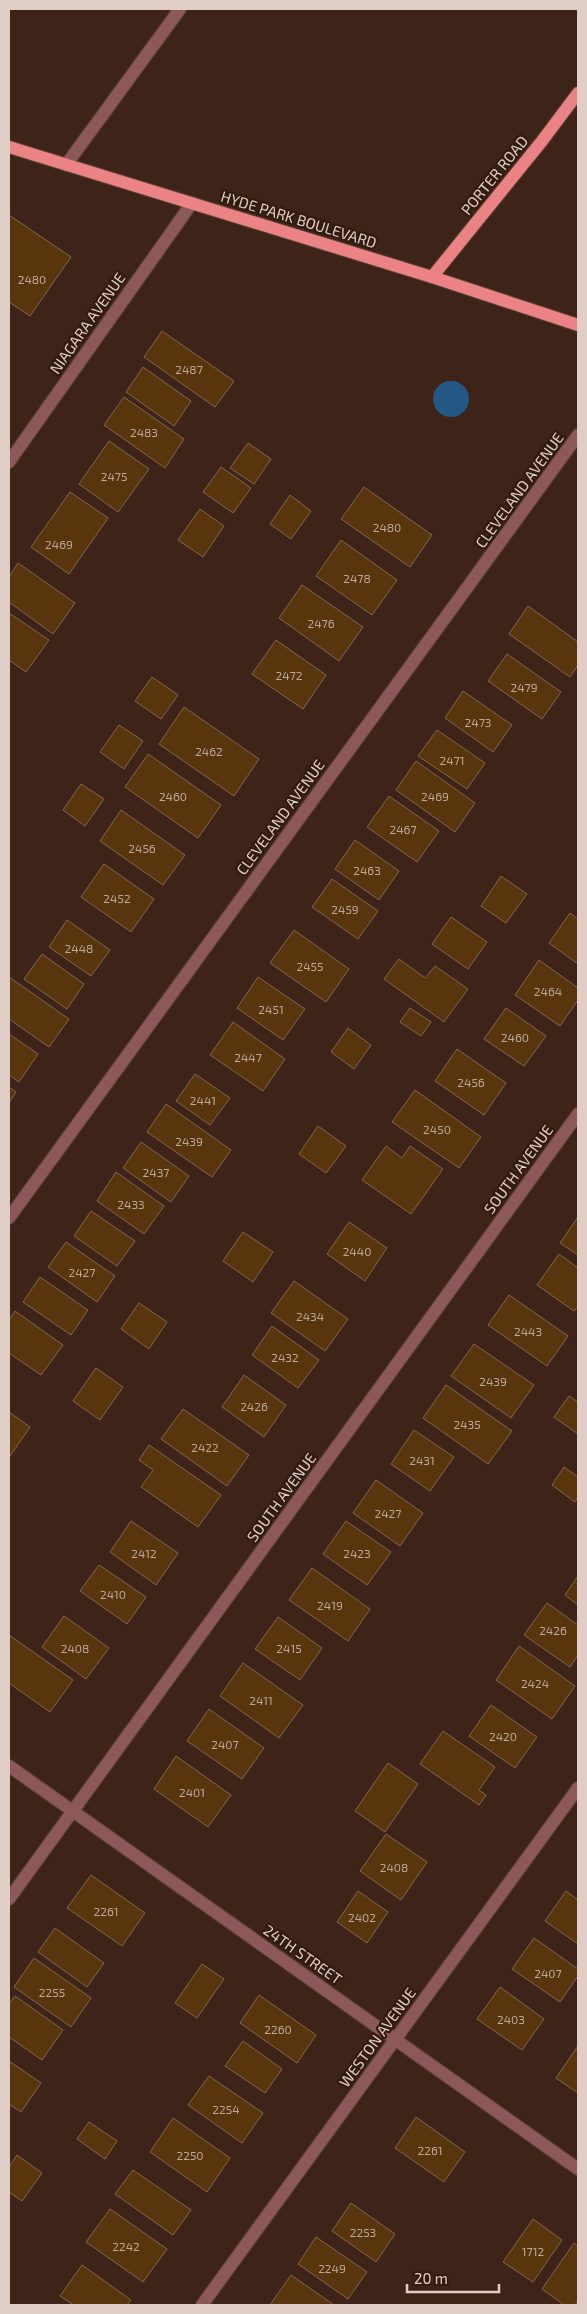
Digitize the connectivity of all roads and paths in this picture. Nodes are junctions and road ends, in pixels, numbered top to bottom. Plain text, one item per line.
1 (180, 9) edge
2 (578, 93) edge
3 (9, 147) edge
4 (66, 165) junction
5 (192, 203) junction
6 (432, 277) junction
7 (578, 325) edge
8 (578, 436) edge
9 (9, 462) edge
10 (578, 1114) edge
11 (9, 1218) edge
12 (9, 1766) edge
13 (578, 1788) edge
14 (73, 1811) junction
15 (9, 1899) edge
16 (396, 2040) junction
17 (578, 2169) edge
18 (202, 2305) edge

1 - 4 street
2 - 6 main road, PORTER ROAD
3 - 4 main road, HYDE PARK BOULEVARD
4 - 5 main road, HYDE PARK BOULEVARD
5 - 6 main road, HYDE PARK BOULEVARD
5 - 9 street, NIAGARA AVENUE
6 - 7 main road, HYDE PARK BOULEVARD
8 - 11 street, CLEVELAND AVENUE
10 - 14 street, SOUTH AVENUE
12 - 14 street, 24TH STREET
13 - 16 street, WESTON AVENUE
14 - 15 street, SOUTH AVENUE
14 - 16 street, 24TH STREET
16 - 17 street, 24TH STREET
16 - 18 street, WESTON AVENUE

